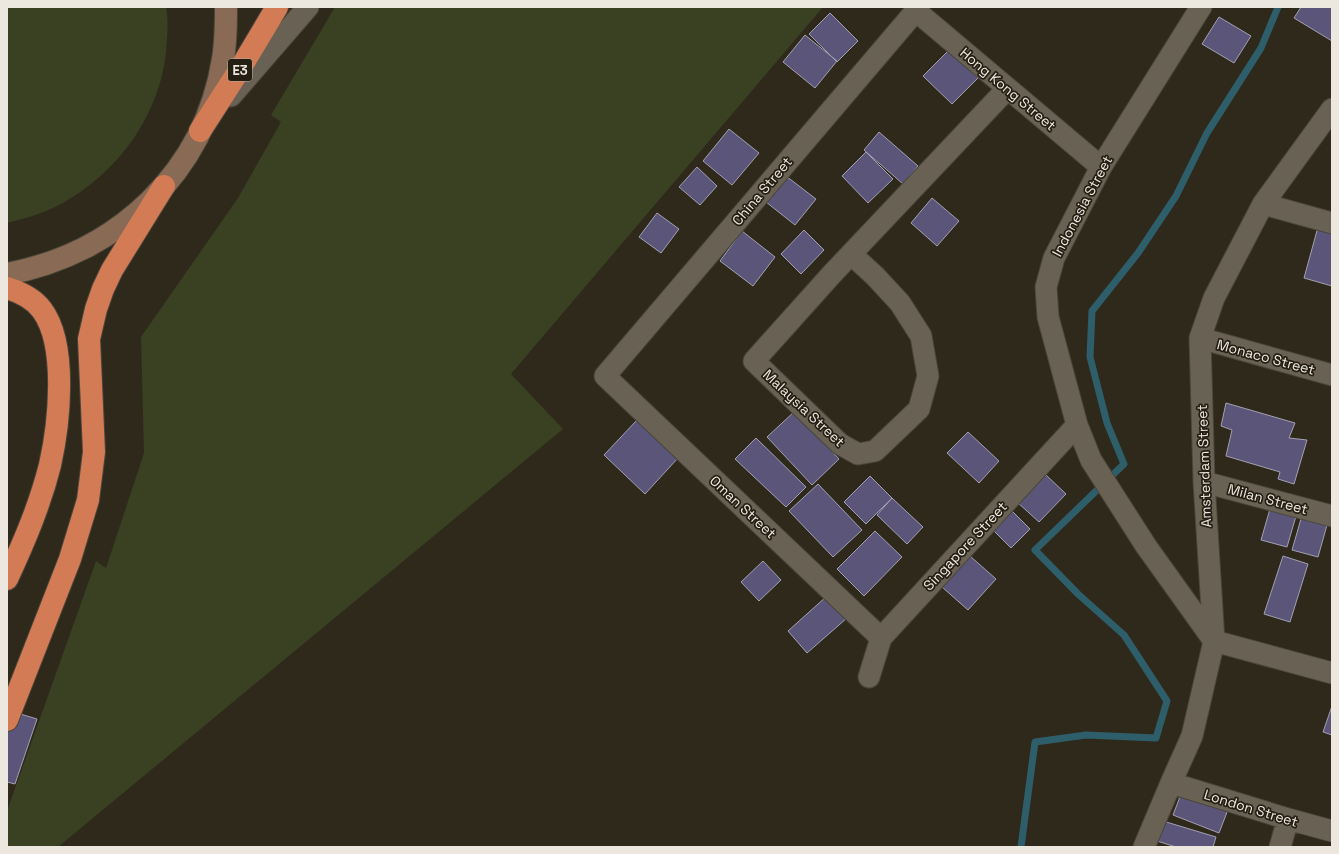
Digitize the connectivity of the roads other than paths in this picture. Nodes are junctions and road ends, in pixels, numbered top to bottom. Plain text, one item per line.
1 (226, 7) edge
2 (277, 7) edge
3 (308, 7) edge
4 (1201, 7) edge
5 (917, 9) edge
6 (1008, 88) junction
7 (1332, 109) edge
8 (200, 131) junction
9 (1100, 167) junction
10 (164, 186) junction
11 (1263, 204) junction
12 (1332, 223) edge
13 (851, 254) junction
14 (7, 274) edge
15 (7, 288) edge
16 (1200, 338) junction
17 (1332, 375) edge
18 (605, 376) joint
19 (1077, 425) junction
20 (1204, 482) junction
21 (1332, 516) edge
22 (7, 579) edge
23 (881, 638) junction
24 (1214, 641) junction
25 (1332, 673) edge
26 (869, 677) dead end
27 (7, 720) edge
28 (1171, 783) junction
29 (1288, 819) junction
30 (1332, 831) edge
31 (1144, 847) edge
32 (1280, 847) edge

1 - 8 main road
2 - 8 highway, E3
3 - 8 street
4 - 9 street, Indonesia Street
5 - 6 street, Hong Kong Street
5 - 18 street, China Street
6 - 9 street, Hong Kong Street
6 - 13 street, Malaysia Street
7 - 11 street, Amsterdam Street
8 - 10 main road
9 - 19 street, Indonesia Street
10 - 14 main road
10 - 27 highway
11 - 12 street
11 - 16 street, Amsterdam Street
13 - 13 street, Malaysia Street
15 - 22 highway
16 - 17 street, Monaco Street
16 - 20 street, Amsterdam Street
18 - 23 street, Oman Street
19 - 23 street, Singapore Street
19 - 24 street, Indonesia Street
20 - 21 street, Milan Street
20 - 24 street, Amsterdam Street
23 - 26 street, Singapore Street
24 - 25 street
24 - 28 street, Amsterdam Street
28 - 29 street, London Street
28 - 31 street, Amsterdam Street
29 - 30 street, London Street
29 - 32 street

